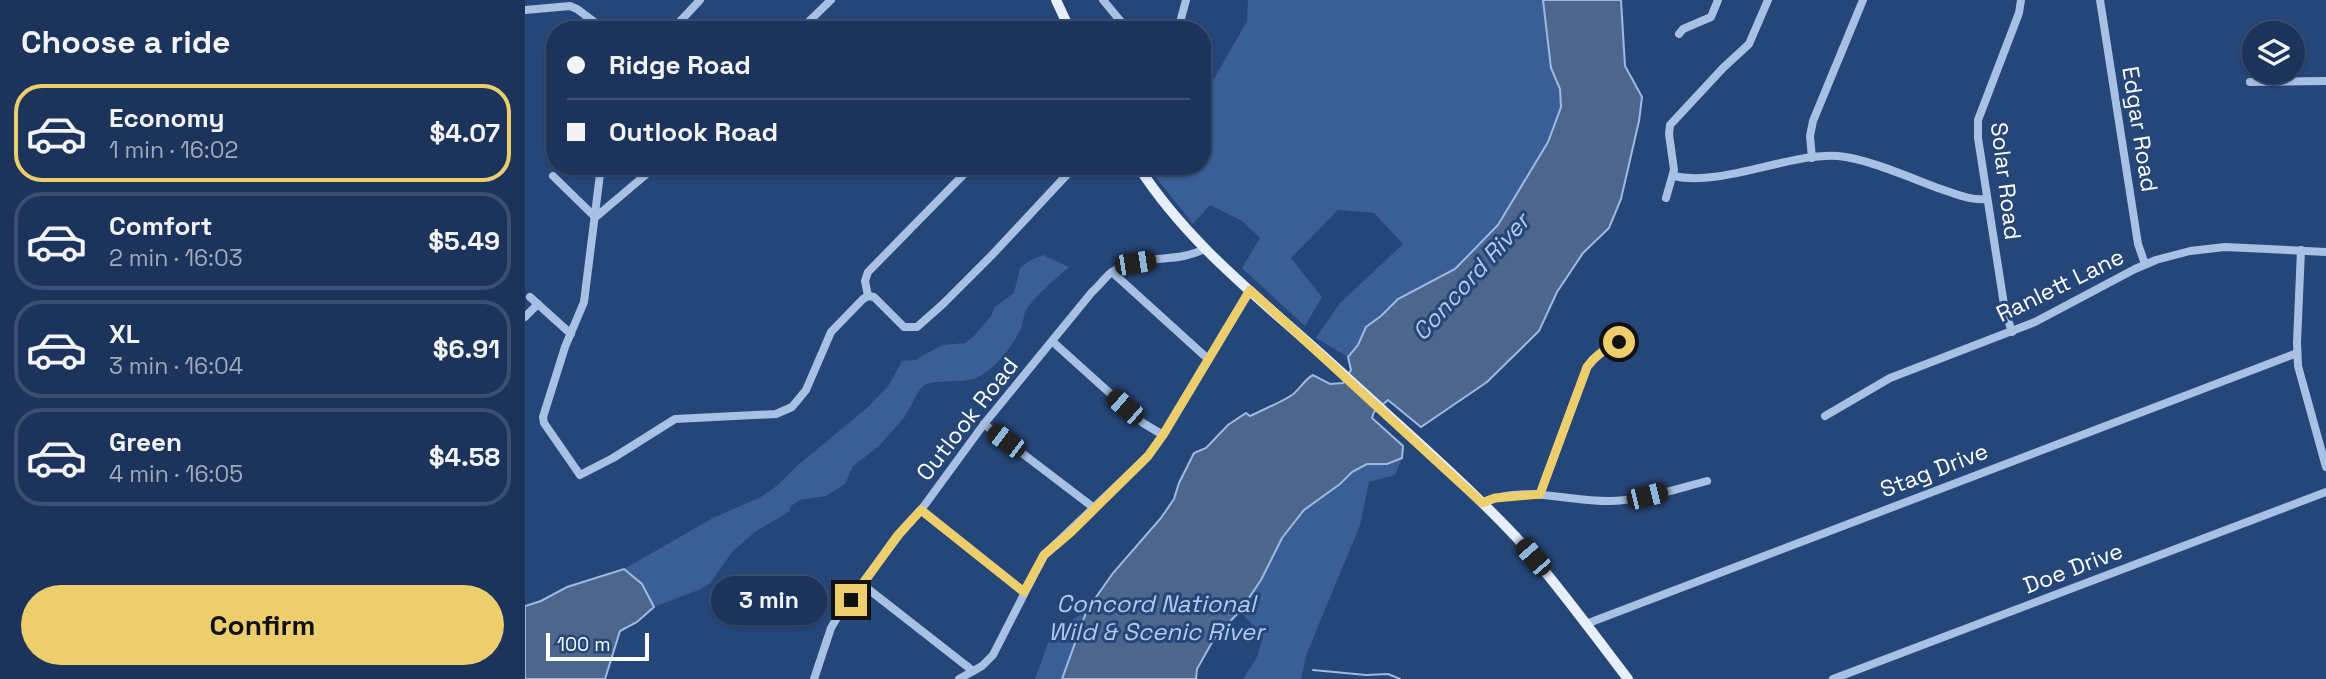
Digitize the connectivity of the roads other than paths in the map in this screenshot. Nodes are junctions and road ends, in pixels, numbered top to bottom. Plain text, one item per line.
1 (700, 0) edge
2 (831, 0) edge
3 (1056, 0) edge
4 (1103, 0) edge
5 (1186, 0) edge
6 (1718, 0) edge
7 (1768, 0) edge
8 (1863, 0) edge
9 (2021, 0) edge
10 (2100, 0) edge
11 (525, 10) edge
12 (593, 21) edge
13 (680, 21) edge
14 (809, 21) edge
15 (1066, 21) edge
16 (1120, 21) edge
17 (1180, 21) edge
18 (1679, 34) dead end
19 (2305, 81) edge
20 (2326, 81) edge
21 (1812, 158) junction
22 (600, 175) edge
23 (646, 175) edge
24 (963, 175) edge
25 (1067, 175) edge
26 (1143, 175) edge
27 (553, 176) dead end
28 (1673, 176) junction
29 (1666, 198) dead end
30 (1987, 199) junction
31 (594, 216) junction
32 (1204, 249) junction
33 (2301, 250) junction
34 (2326, 252) edge
35 (2145, 264) junction
36 (1112, 272) junction
37 (1250, 290) junction
38 (868, 296) junction
39 (530, 297) dead end
40 (538, 304) junction
41 (525, 317) edge
42 (2012, 332) junction
43 (571, 334) junction
44 (1053, 342) junction
45 (1619, 342) dead end
46 (2297, 353) junction
47 (1208, 359) junction
48 (1825, 416) dead end
49 (984, 424) junction
50 (1163, 435) junction
51 (2326, 467) edge
52 (1707, 481) dead end
53 (2326, 492) edge
54 (1540, 494) junction
55 (1482, 503) junction
56 (1094, 508) junction
57 (921, 510) junction
58 (863, 585) junction
59 (1024, 592) junction
60 (1586, 624) junction
61 (973, 671) junction
62 (814, 679) edge
63 (959, 679) edge
64 (1627, 679) edge
65 (1833, 679) edge

1 - 13 street
2 - 14 street
3 - 15 main road
4 - 16 street
5 - 17 street
6 - 18 street
7 - 28 street
8 - 21 street
9 - 30 street, Solar Road
10 - 35 street, Edgar Road
11 - 12 street
19 - 20 street
21 - 28 street
21 - 30 street
22 - 31 street
23 - 31 street
24 - 38 street
25 - 38 street
26 - 32 main road
27 - 31 street
28 - 29 street
30 - 42 street, Solar Road
31 - 43 street
32 - 36 street, Outlook Road
32 - 37 main road
33 - 34 street, Ranlett Lane
33 - 35 street, Ranlett Lane
33 - 46 street
35 - 42 street, Ranlett Lane
36 - 44 street, Outlook Road
36 - 47 street
37 - 47 street
37 - 55 main road
38 - 43 street
39 - 40 street
40 - 41 street
40 - 43 street
42 - 48 street, Ranlett Lane
44 - 49 street, Outlook Road
44 - 50 street
45 - 54 street
46 - 51 street
46 - 60 street, Stag Drive
47 - 50 street
49 - 56 street
49 - 57 street, Outlook Road
50 - 56 street
52 - 54 street
53 - 65 street, Doe Drive
54 - 55 street
55 - 60 main road
56 - 59 street
57 - 58 street, Outlook Road
57 - 59 street
58 - 61 street
58 - 62 street, Outlook Road
59 - 61 street
60 - 64 main road
61 - 63 street

